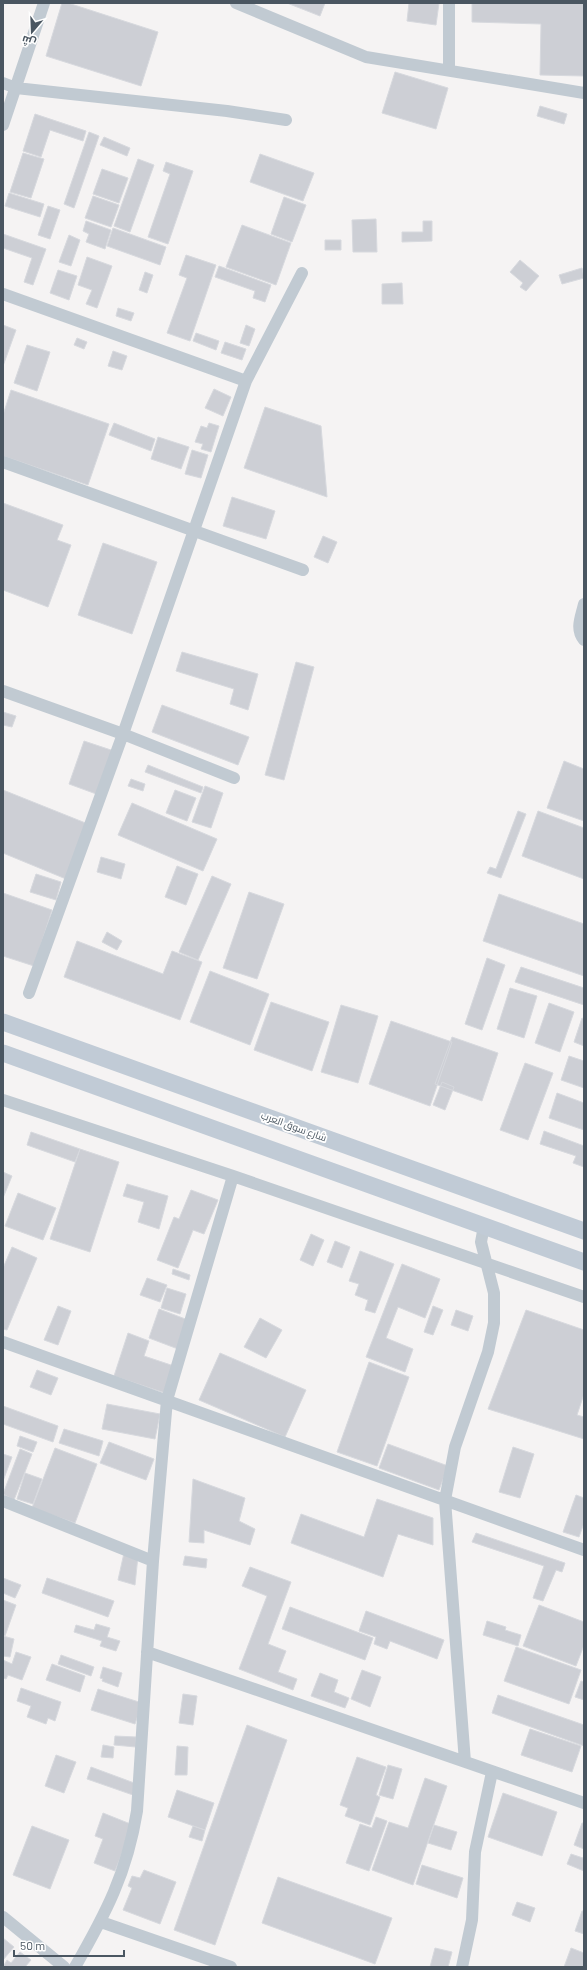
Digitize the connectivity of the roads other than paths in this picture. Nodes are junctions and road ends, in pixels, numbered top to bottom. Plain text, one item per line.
1 (44, 3) edge
2 (236, 3) edge
3 (450, 3) edge
4 (450, 70) junction
5 (3, 83) edge
6 (16, 88) junction
7 (584, 93) edge
8 (286, 120) dead end
9 (3, 125) edge
10 (302, 273) dead end
11 (3, 294) edge
12 (246, 381) junction
13 (3, 462) edge
14 (195, 531) junction
15 (303, 570) dead end
16 (584, 604) edge
17 (584, 640) edge
18 (3, 691) edge
19 (123, 734) junction
20 (234, 778) dead end
21 (29, 993) dead end
22 (3, 1022) edge
23 (3, 1054) edge
24 (3, 1100) edge
25 (233, 1176) junction
26 (484, 1226) junction
27 (584, 1231) edge
28 (584, 1262) edge
29 (487, 1264) junction
30 (584, 1297) edge
31 (3, 1342) edge
32 (167, 1400) junction
33 (445, 1500) junction
34 (3, 1501) edge
35 (584, 1550) edge
36 (153, 1561) junction
37 (147, 1652) junction
38 (465, 1762) junction
39 (492, 1772) junction
40 (584, 1803) edge
41 (3, 1917) edge
42 (100, 1922) junction
43 (64, 1967) edge
44 (75, 1967) edge
45 (231, 1967) edge
46 (462, 1967) edge

1 - 6 street
2 - 4 street
3 - 4 street
4 - 7 street
5 - 6 street
6 - 8 street
6 - 9 street
10 - 12 street
11 - 12 street
12 - 14 street
13 - 14 street
14 - 15 street
14 - 19 street
16 - 17 street
18 - 19 street
19 - 20 street
19 - 21 street
22 - 27 main road, شارع سوق العرب
23 - 26 main road
24 - 25 street
25 - 29 street
25 - 32 street
26 - 28 main road
26 - 29 street
29 - 30 street
29 - 33 street
31 - 32 street
32 - 33 street
32 - 36 street
33 - 35 street
33 - 38 street
34 - 36 street
36 - 37 street
37 - 38 street
37 - 42 street
38 - 39 street
39 - 40 street
39 - 46 street
41 - 43 street
42 - 44 street
42 - 45 street

